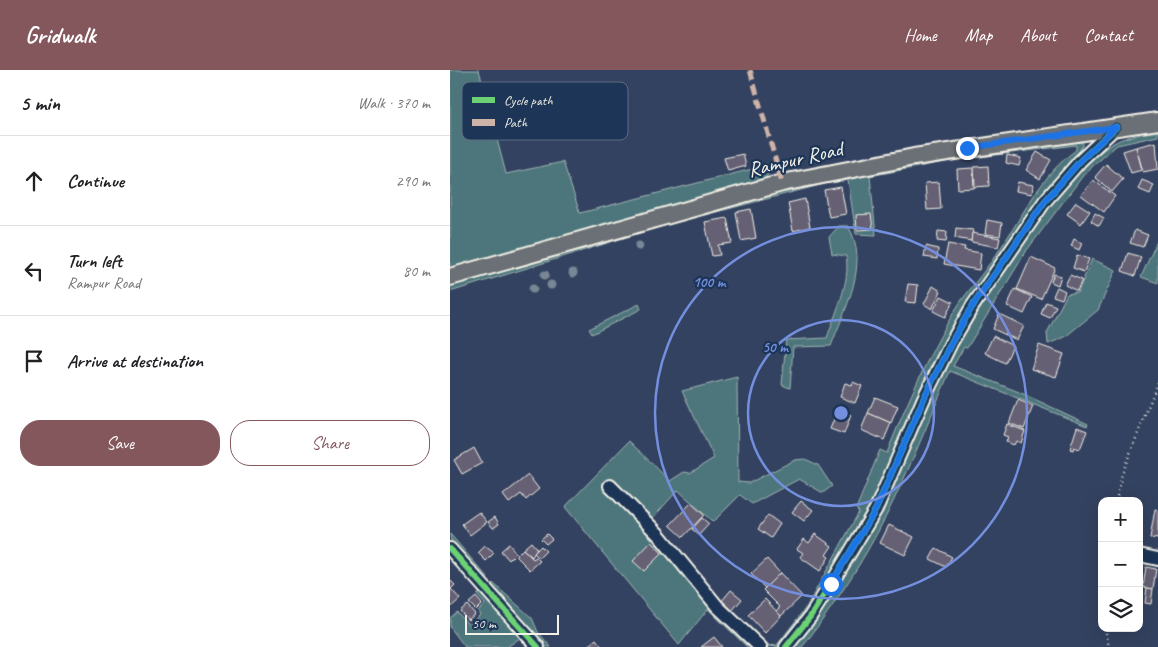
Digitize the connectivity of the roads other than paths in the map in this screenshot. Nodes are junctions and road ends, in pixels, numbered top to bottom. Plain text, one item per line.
1 (1158, 121) edge
2 (1116, 127) junction
3 (450, 277) edge
4 (610, 486) dead end
5 (450, 548) edge
6 (1143, 557) edge
7 (1158, 559) edge
8 (538, 647) edge
9 (760, 647) edge
10 (786, 647) edge

1 - 2 main road, Rampur Road
2 - 3 main road, Rampur Road
2 - 10 street
4 - 9 street
5 - 8 street
6 - 7 street

